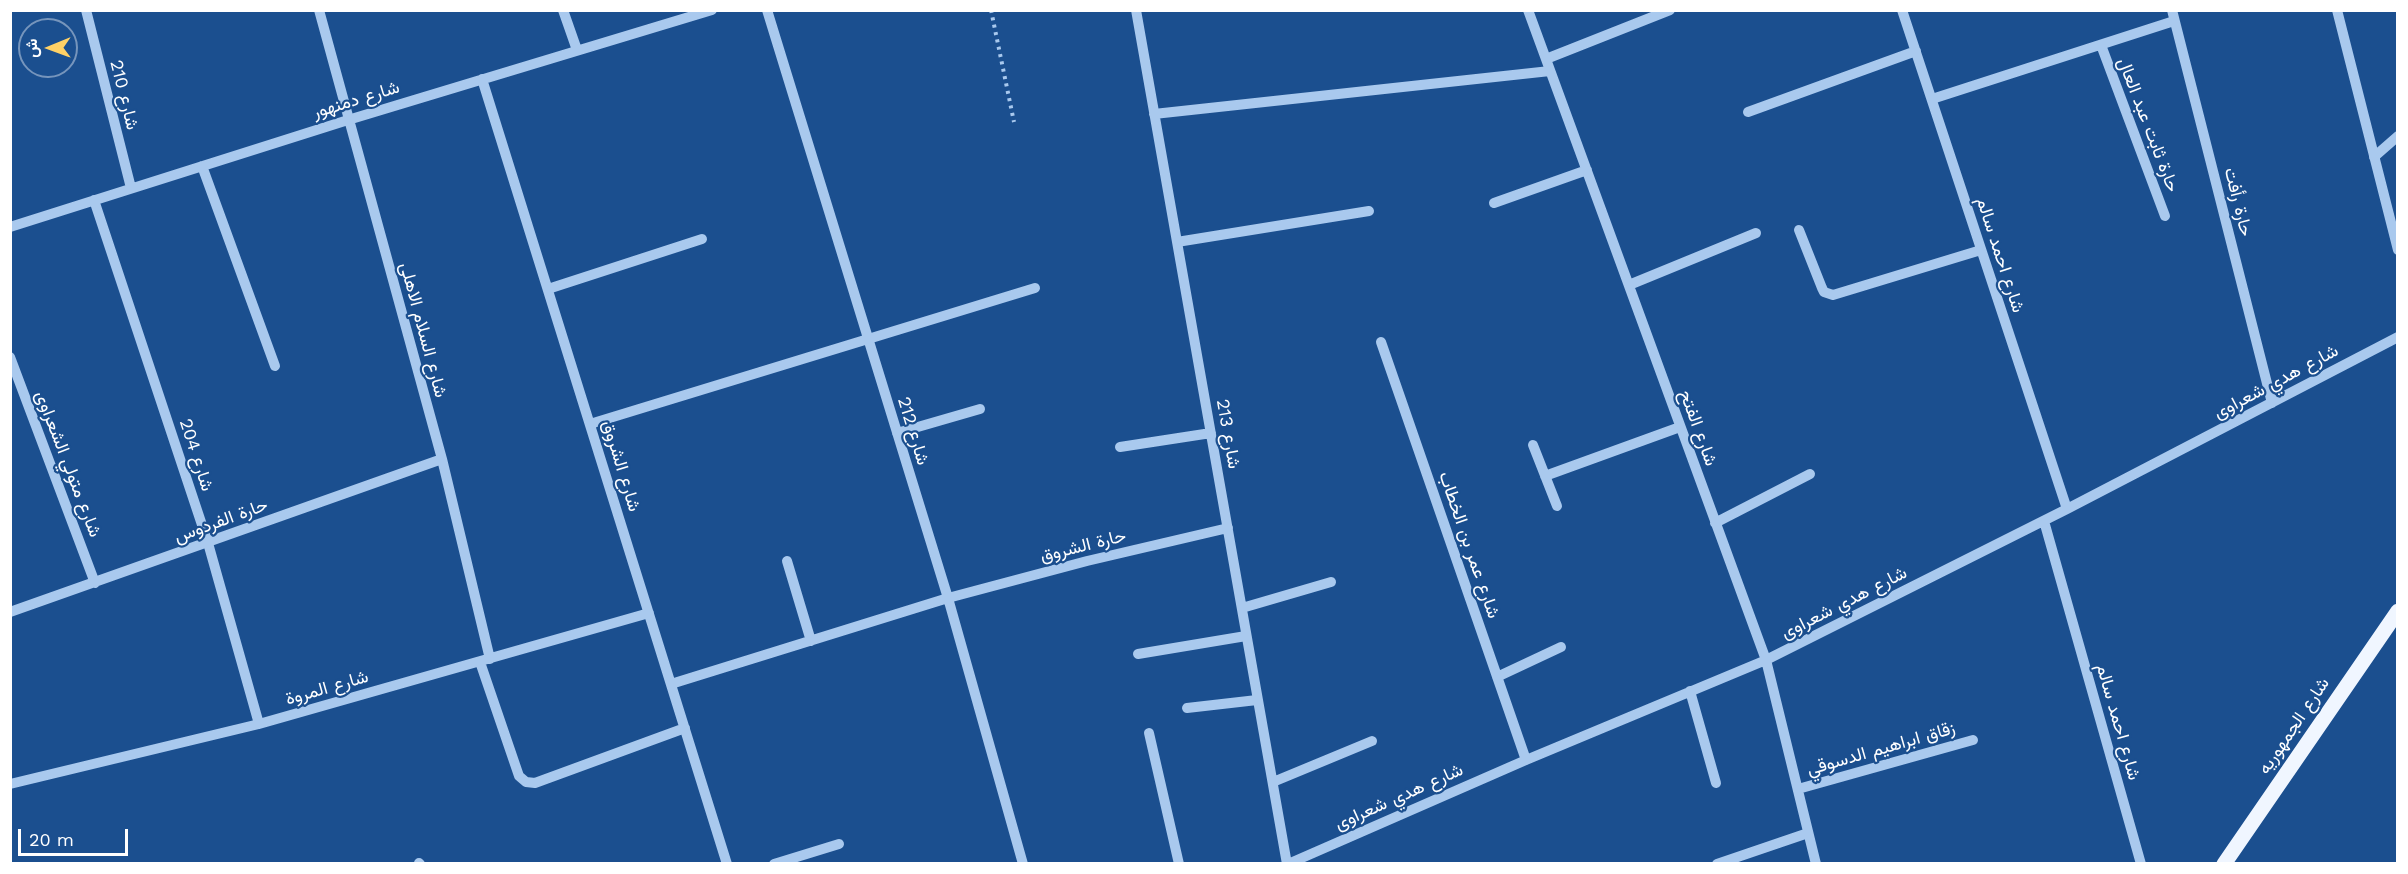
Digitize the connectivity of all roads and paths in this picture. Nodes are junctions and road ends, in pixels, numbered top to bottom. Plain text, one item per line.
1 (86, 10) edge
2 (319, 10) edge
3 (563, 10) edge
4 (712, 10) edge
5 (767, 10) edge
6 (991, 10) edge
7 (1136, 10) edge
8 (1528, 10) edge
9 (1670, 10) edge
10 (1902, 10) edge
11 (2337, 10) edge
12 (2173, 16) edge
13 (2101, 45) junction
14 (578, 50) junction
15 (1916, 51) junction
16 (1546, 60) junction
17 (1550, 71) junction
18 (482, 79) junction
19 (1932, 99) junction
20 (1748, 112) dead end
21 (1154, 114) junction
22 (348, 120) junction
23 (1014, 122) dead end
24 (2397, 136) edge
25 (2374, 157) junction
26 (202, 166) junction
27 (1587, 170) junction
28 (131, 188) junction
29 (94, 200) junction
30 (1494, 203) dead end
31 (1369, 211) dead end
32 (2165, 216) dead end
33 (10, 227) edge
34 (1799, 230) dead end
35 (1756, 233) dead end
36 (702, 239) dead end
37 (1177, 242) junction
38 (1981, 250) junction
39 (2397, 250) edge
40 (1629, 285) junction
41 (1035, 288) dead end
42 (548, 289) junction
43 (2397, 337) edge
44 (866, 338) junction
45 (1381, 342) dead end
46 (10, 357) edge
47 (275, 366) dead end
48 (2272, 403) junction
49 (980, 409) dead end
50 (590, 423) junction
51 (1680, 427) junction
52 (897, 433) junction
53 (1211, 433) junction
54 (1533, 445) dead end
55 (1120, 447) dead end
56 (442, 459) junction
57 (1810, 474) dead end
58 (1545, 476) junction
59 (1557, 506) dead end
60 (2067, 509) junction
61 (2044, 521) junction
62 (1715, 523) junction
63 (1228, 528) junction
64 (208, 543) junction
65 (787, 561) dead end
66 (1331, 582) dead end
67 (95, 583) junction
68 (948, 598) junction
69 (1242, 608) junction
70 (2397, 611) edge
71 (10, 612) edge
72 (649, 614) junction
73 (1246, 636) junction
74 (811, 641) junction
75 (1561, 647) dead end
76 (1138, 654) dead end
77 (485, 660) junction
78 (1766, 660) junction
79 (1497, 677) junction
80 (671, 684) junction
81 (1690, 691) junction
82 (1257, 700) junction
83 (1187, 708) dead end
84 (259, 724) junction
85 (685, 728) junction
86 (1149, 733) dead end
87 (1973, 740) dead end
88 (1372, 741) dead end
89 (1526, 760) junction
90 (1273, 782) junction
91 (1716, 783) dead end
92 (10, 784) edge
93 (1798, 789) junction
94 (1808, 832) junction
95 (839, 844) dead end
96 (727, 864) edge
97 (774, 864) edge
98 (1023, 864) edge
99 (1179, 864) edge
100 (1288, 864) edge
101 (1717, 864) edge
102 (1816, 864) edge
103 (2141, 864) edge
104 (2224, 864) edge

1 - 28 street, شارع 210
2 - 22 street, شارع السلام الاهلى
3 - 14 street
4 - 14 street, شارع دمنهور
5 - 44 street, شارع 212
6 - 23 path
7 - 21 street, شارع 213
8 - 16 street, شارع الفتح
9 - 16 street
10 - 15 street, شارع احمد سالم
11 - 25 street
12 - 13 street
12 - 48 street, حارة رأفت
13 - 19 street
13 - 32 street, حارة ثابت عبد العال
14 - 18 street, شارع دمنهور
15 - 19 street, شارع احمد سالم
15 - 20 street
16 - 17 street, شارع الفتح
17 - 21 street
17 - 27 street, شارع الفتح
18 - 22 street, شارع دمنهور
18 - 42 street, شارع الشروق
19 - 38 street, شارع احمد سالم
21 - 37 street, شارع 213
22 - 26 street, شارع دمنهور
22 - 56 street, شارع السلام الاهلى
24 - 25 street
25 - 39 street
26 - 28 street, شارع دمنهور
26 - 47 street
27 - 30 street
27 - 40 street, شارع الفتح
28 - 29 street, شارع دمنهور
29 - 33 street, شارع دمنهور
29 - 64 street, شارع 204
31 - 37 street
34 - 38 street
35 - 40 street
36 - 42 street
37 - 53 street, شارع 213
38 - 60 street, شارع احمد سالم
40 - 51 street, شارع الفتح
41 - 44 street
42 - 50 street, شارع الشروق
43 - 48 street, شارع هدي شعراوى
44 - 50 street
44 - 52 street, شارع 212
45 - 79 street, شارع عمر بن الخطاب
46 - 67 street, شارع متولي الشعراوى
48 - 60 street, شارع هدي شعراوى
49 - 52 street
50 - 72 street, شارع الشروق
51 - 58 street
51 - 62 street, شارع الفتح
52 - 68 street, شارع 212
53 - 55 street
53 - 63 street, شارع 213
54 - 58 street
56 - 64 street, حارة الفردوس
56 - 77 street, شارع السلام الاهلى
57 - 62 street
58 - 59 street
60 - 61 street, شارع هدي شعراوى
61 - 78 street, شارع هدي شعراوى
61 - 103 street, شارع احمد سالم
62 - 78 street, شارع الفتح
63 - 68 street, حارة الشروق
63 - 69 street, شارع 213
64 - 67 street, حارة الفردوس
64 - 84 street, شارع 204
65 - 74 street
66 - 69 street
67 - 71 street, حارة الفردوس
68 - 74 street, حارة الشروق
68 - 98 street, شارع 212
69 - 73 street, شارع 213
70 - 104 main road, شارع الجمهوريه
72 - 77 street, شارع المروة
72 - 80 street, شارع الشروق
73 - 76 street
73 - 82 street, شارع 213
74 - 80 street, حارة الشروق
75 - 79 street
77 - 84 street, شارع المروة
77 - 85 street, شارع السلام الاهلى
78 - 81 street, شارع هدي شعراوى
78 - 93 street, شارع الفتح
79 - 89 street, شارع عمر بن الخطاب
80 - 85 street, شارع الشروق
81 - 89 street, شارع هدي شعراوى
81 - 91 street
82 - 83 street
82 - 90 street, شارع 213
84 - 92 street, شارع المروة
85 - 96 street, شارع الشروق
86 - 99 street
87 - 93 street, زقاق ابراهيم الدسوقي
88 - 90 street
89 - 100 street, شارع هدي شعراوى
90 - 100 street, شارع 213
93 - 94 street, شارع الفتح
94 - 101 street
94 - 102 street, شارع الفتح
95 - 97 street

